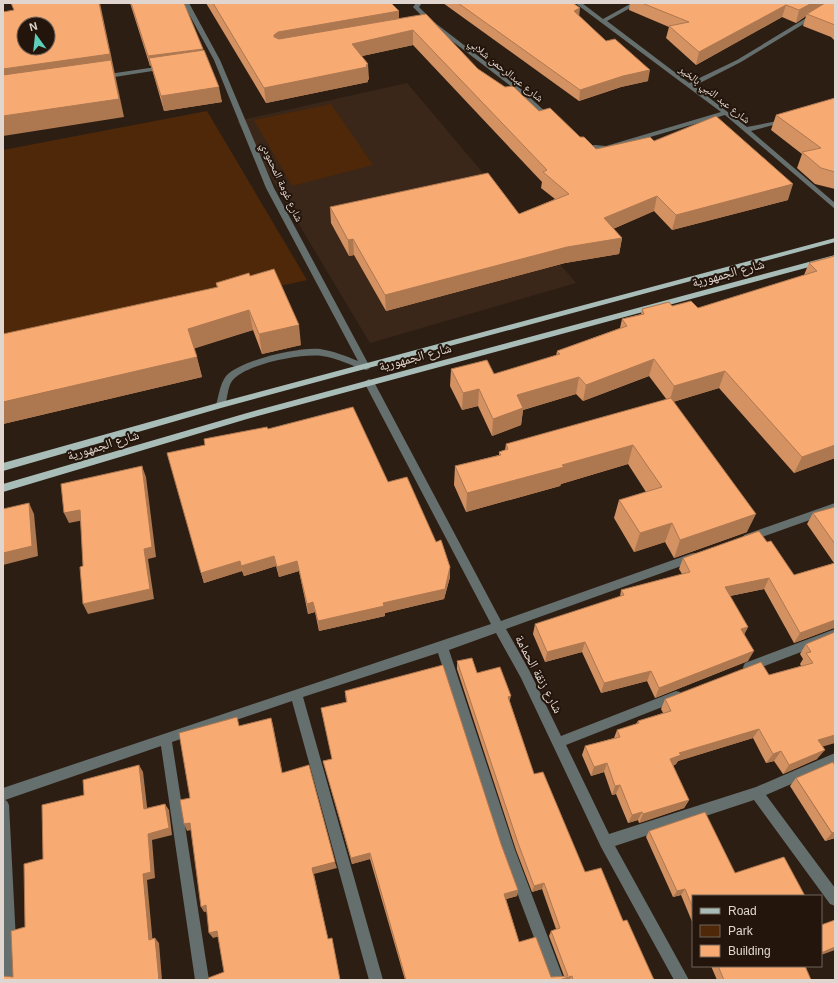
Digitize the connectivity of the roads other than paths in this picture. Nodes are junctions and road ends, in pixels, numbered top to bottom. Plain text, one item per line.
1 (186, 3) edge
2 (420, 3) edge
3 (578, 3) edge
4 (636, 3) edge
5 (835, 3) edge
6 (602, 21) junction
7 (432, 24) junction
8 (424, 25) edge
9 (171, 67) edge
10 (95, 78) edge
11 (688, 86) junction
12 (726, 113) junction
13 (790, 119) edge
14 (553, 122) edge
15 (745, 130) junction
16 (576, 144) edge
17 (835, 207) edge
18 (835, 240) edge
19 (835, 257) edge
20 (366, 366) junction
21 (369, 382) junction
22 (221, 405) junction
23 (3, 467) edge
24 (3, 488) edge
25 (835, 507) edge
26 (738, 542) edge
27 (708, 552) edge
28 (498, 626) junction
29 (835, 634) edge
30 (442, 648) junction
31 (741, 671) edge
32 (690, 691) edge
33 (296, 694) junction
34 (166, 738) junction
35 (559, 742) junction
36 (835, 759) edge
37 (756, 793) junction
38 (3, 794) edge
39 (3, 806) edge
40 (606, 842) junction
41 (835, 899) edge
42 (11, 980) edge
43 (202, 980) edge
44 (376, 980) edge
45 (558, 980) edge
46 (682, 980) edge

1 - 20 street, شارع غومة المحمودي
2 - 7 street, شارع عبدالرحمن شلابي
3 - 6 street, شارع عبد النبي بالخير
4 - 6 street
5 - 11 street
6 - 11 street, شارع عبد النبي بالخير
7 - 8 street
7 - 14 street, شارع عبدالرحمن شلابي
9 - 10 street
11 - 12 street, شارع عبد النبي بالخير
12 - 15 street, شارع عبد النبي بالخير
12 - 16 street
13 - 15 street
15 - 17 street, شارع عبد النبي بالخير
18 - 20 main road, شارع الجمهورية
19 - 21 main road, شارع الجمهورية
20 - 22 main road, شارع الجمهورية
20 - 22 street
21 - 24 main road, شارع الجمهورية
21 - 28 street, شارع زنقة الحمامة
22 - 23 main road, شارع الجمهورية
25 - 26 street
27 - 28 street
28 - 30 street
28 - 35 street, شارع زنقة الحمامة
29 - 31 street
30 - 33 street
30 - 45 street
32 - 35 street
33 - 34 street
33 - 44 street
34 - 38 street
34 - 43 street
35 - 40 street, شارع زنقة الحمامة
36 - 37 street
37 - 40 street
37 - 41 street
39 - 42 street
40 - 46 street, شارع زنقة الحمامة

